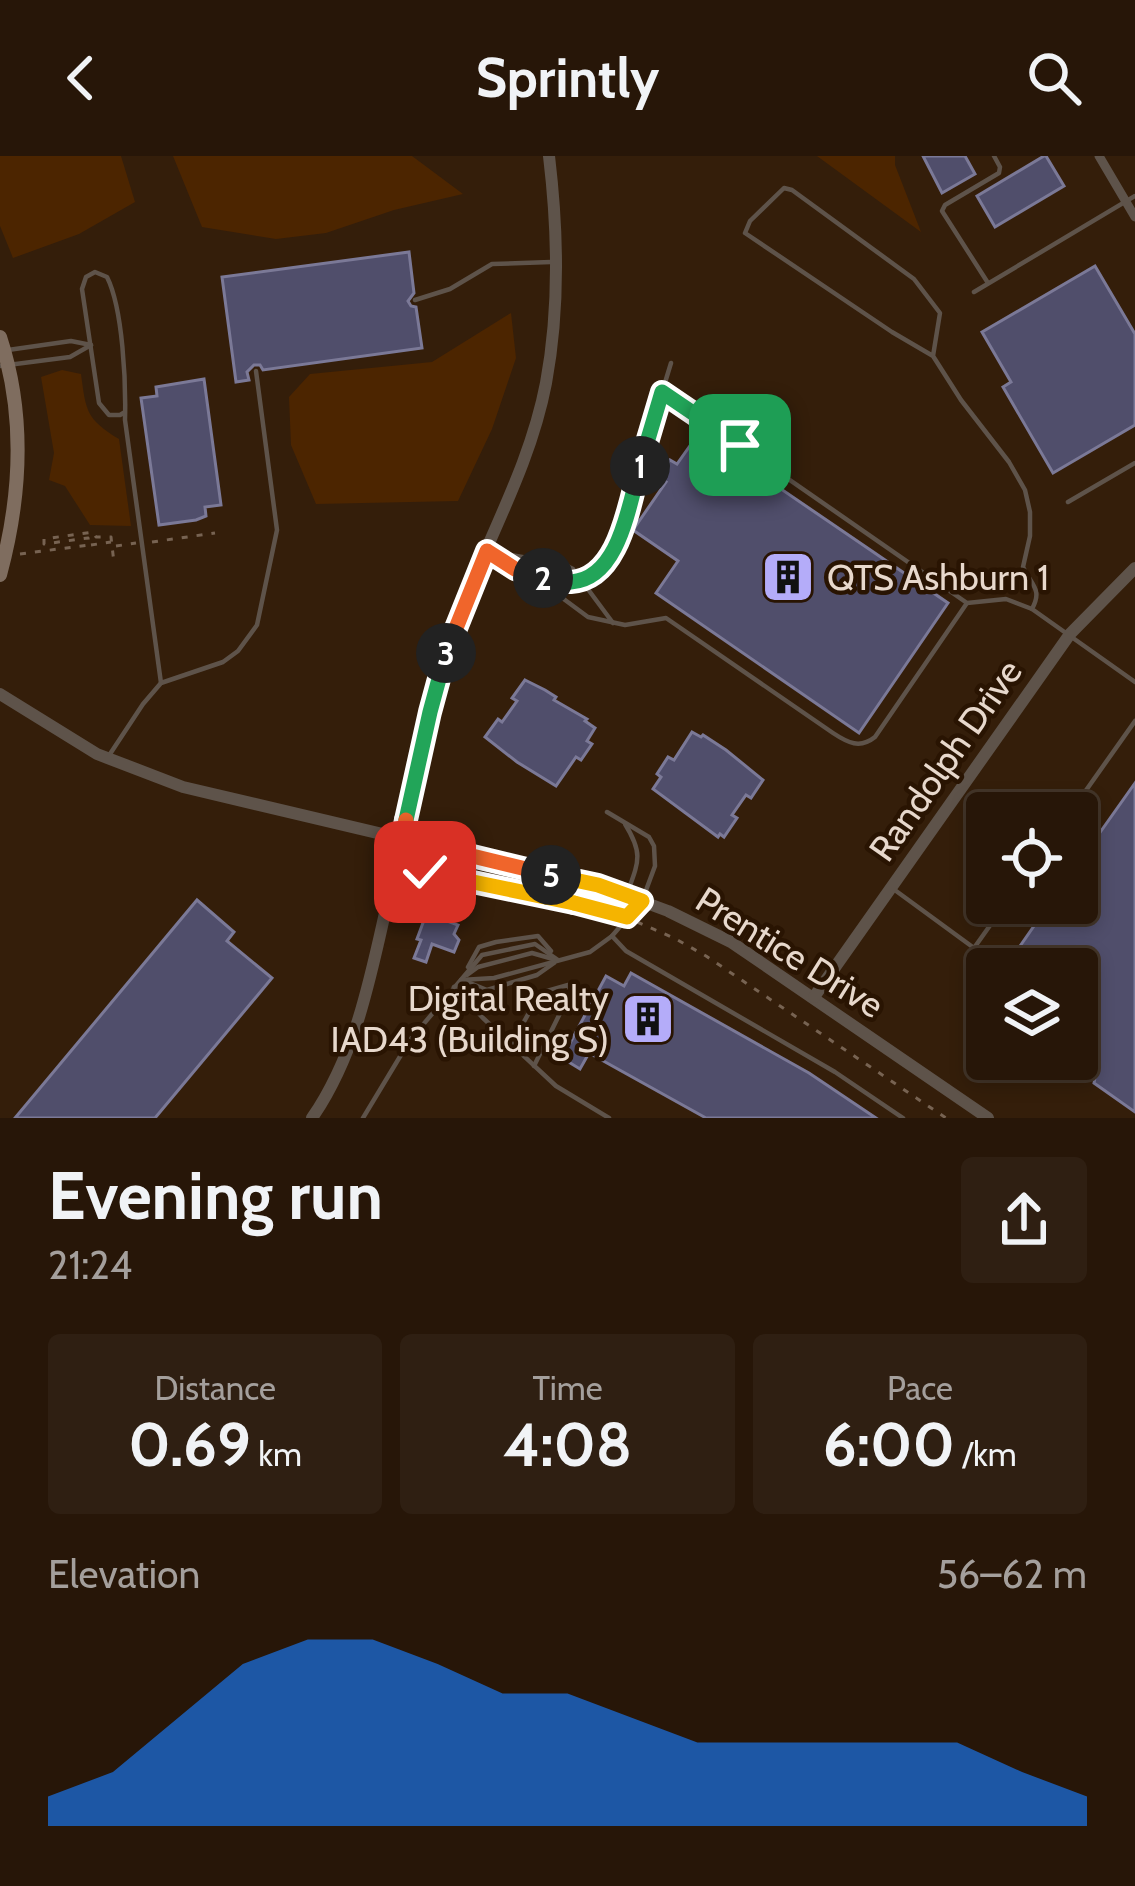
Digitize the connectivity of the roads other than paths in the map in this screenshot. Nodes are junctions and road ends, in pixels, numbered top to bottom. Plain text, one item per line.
1 (549, 156) edge
2 (994, 156) edge
3 (1099, 156) edge
4 (1130, 198) edge
5 (1135, 217) edge
6 (556, 262) junction
7 (988, 283) junction
8 (974, 292) dead end
9 (416, 300) dead end
10 (91, 346) junction
11 (2, 354) edge
12 (933, 356) junction
13 (670, 363) dead end
14 (256, 371) dead end
15 (662, 392) junction
16 (125, 412) junction
17 (1135, 463) edge
18 (1068, 502) dead end
19 (487, 551) junction
20 (1135, 568) edge
21 (0, 575) edge
22 (534, 577) junction
23 (580, 580) junction
24 (967, 603) junction
25 (1033, 609) junction
26 (613, 623) junction
27 (1070, 634) junction
28 (1134, 680) edge
29 (161, 683) junction
30 (0, 694) edge
31 (1135, 721) edge
32 (107, 759) junction
33 (1085, 792) edge
34 (607, 812) dead end
35 (625, 824) junction
36 (402, 839) junction
37 (892, 887) junction
38 (626, 895) junction
39 (642, 901) junction
40 (991, 924) edge
41 (612, 936) junction
42 (558, 960) junction
43 (461, 980) junction
44 (454, 987) junction
45 (814, 997) junction
46 (511, 1045) junction
47 (533, 1066) junction
48 (312, 1118) edge
49 (363, 1118) edge
50 (609, 1118) edge
51 (903, 1118) edge
52 (988, 1118) edge

1 - 6 street
2 - 7 lane
3 - 4 street
4 - 5 street
4 - 7 lane
6 - 9 lane
6 - 19 street
7 - 8 lane
10 - 11 lane
10 - 11 lane
10 - 16 lane
10 - 16 lane
11 - 21 main road
12 - 12 lane
12 - 25 lane
13 - 15 lane
14 - 29 lane
15 - 23 lane
15 - 24 lane
16 - 29 lane
17 - 18 lane
19 - 22 lane
19 - 23 lane
19 - 36 street
20 - 27 street, Randolph Drive
22 - 23 lane
22 - 26 lane
23 - 26 lane
24 - 25 lane
24 - 26 lane
25 - 27 lane
27 - 28 lane
27 - 37 street, Randolph Drive
29 - 32 lane
30 - 32 street, Prentice Drive
31 - 33 lane
32 - 36 street, Prentice Drive
34 - 35 lane
35 - 38 lane
35 - 39 lane
36 - 38 street, Prentice Drive
36 - 48 street
37 - 40 lane
37 - 45 street, Randolph Drive
38 - 39 street, Prentice Drive
39 - 41 lane
39 - 45 street, Prentice Drive
41 - 42 lane
41 - 51 lane
42 - 43 lane
42 - 43 lane
42 - 43 lane
42 - 43 lane
43 - 44 lane
44 - 46 lane
44 - 49 lane
45 - 52 street, Prentice Drive
46 - 47 lane
46 - 47 lane
47 - 50 lane

